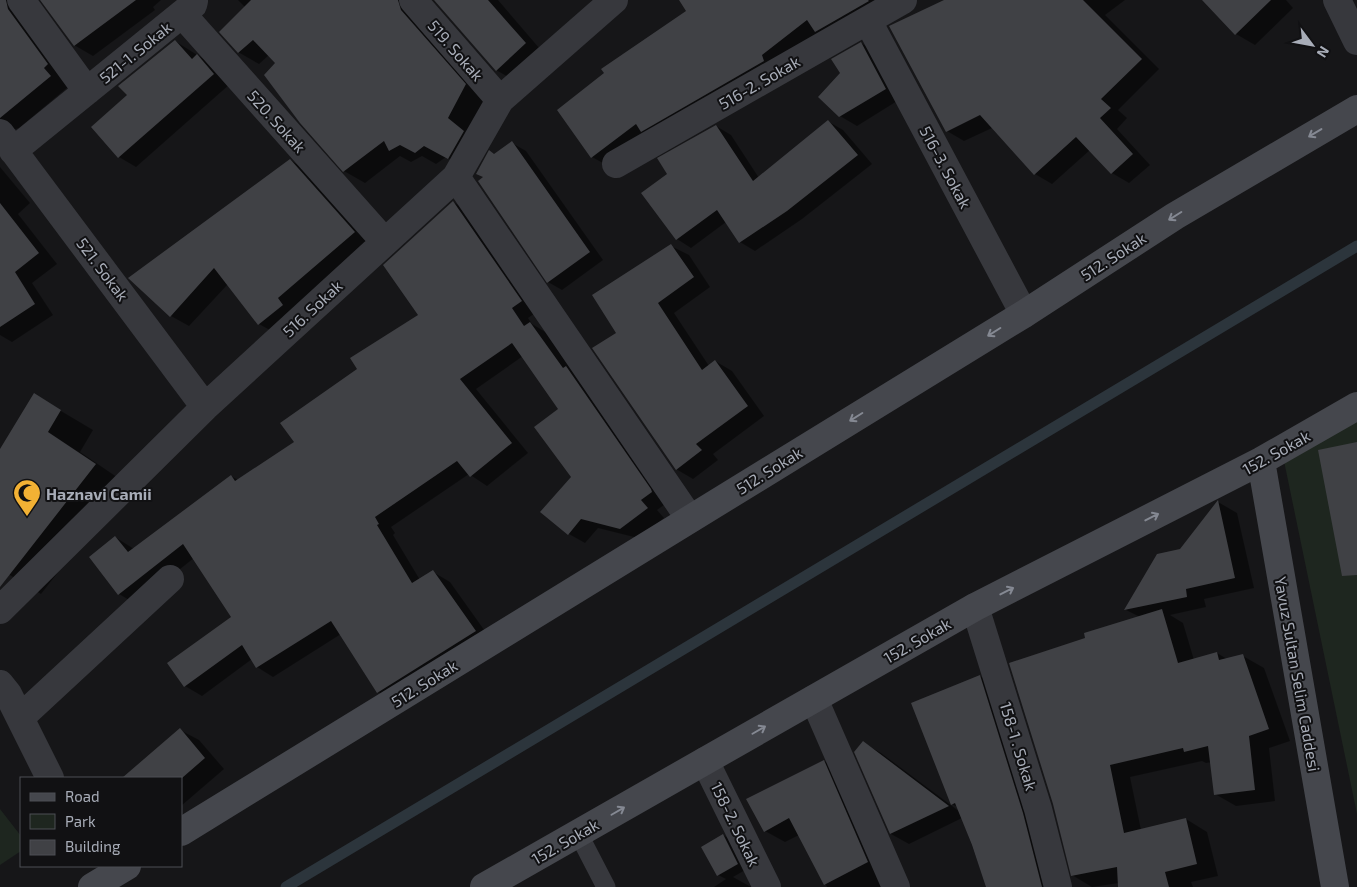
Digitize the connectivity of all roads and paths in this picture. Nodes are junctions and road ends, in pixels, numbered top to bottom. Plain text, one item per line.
1 (21, 0) edge
2 (413, 0) edge
3 (903, 0) edge
4 (1338, 0) edge
5 (600, 4) edge
6 (189, 7) edge
7 (868, 21) junction
8 (1357, 42) edge
9 (87, 91) junction
10 (500, 100) junction
11 (1357, 108) edge
12 (7, 142) edge
13 (616, 164) dead end
14 (456, 177) junction
15 (385, 242) junction
16 (1024, 314) junction
17 (205, 406) junction
18 (1357, 406) edge
19 (1261, 461) junction
20 (690, 519) junction
21 (170, 579) dead end
22 (975, 607) junction
23 (0, 610) edge
24 (0, 684) edge
25 (814, 699) junction
26 (20, 718) junction
27 (705, 761) junction
28 (50, 777) edge
29 (182, 831) edge
30 (578, 833) junction
31 (125, 867) edge
32 (98, 880) edge
33 (484, 887) edge
34 (606, 887) edge
35 (767, 887) edge
36 (896, 887) edge
37 (1058, 887) edge
38 (1334, 887) edge

1 - 9 street, 521-1. Sokak
2 - 10 street, 519. Sokak
3 - 7 street, 516-2. Sokak
4 - 8 street
5 - 10 street, 516. Sokak
6 - 9 street, 521-1. Sokak
6 - 15 street, 520. Sokak
7 - 13 street, 516-2. Sokak
7 - 16 street, 516-3. Sokak
9 - 12 street, 521-1. Sokak
10 - 14 street, 516. Sokak
11 -> 16 street, 512. Sokak
12 - 17 street, 521. Sokak
14 - 15 street, 516. Sokak
14 - 20 street
15 - 17 street, 516. Sokak
16 -> 20 street, 512. Sokak
17 - 23 street, 516. Sokak
18 - 19 street, 152. Sokak
22 -> 19 street, 152. Sokak
19 - 38 street, Yavuz Sultan Selim Caddesi
20 - 29 street, 512. Sokak
21 - 26 street
22 - 25 street, 152. Sokak
22 - 37 street, 158-1 . Sokak
24 - 26 street
27 -> 25 street, 152. Sokak
25 - 36 street
26 - 28 street
30 -> 27 street, 152. Sokak
27 - 35 street, 158-2. Sokak
30 - 33 street, 152. Sokak
30 - 34 lane
31 - 32 street

